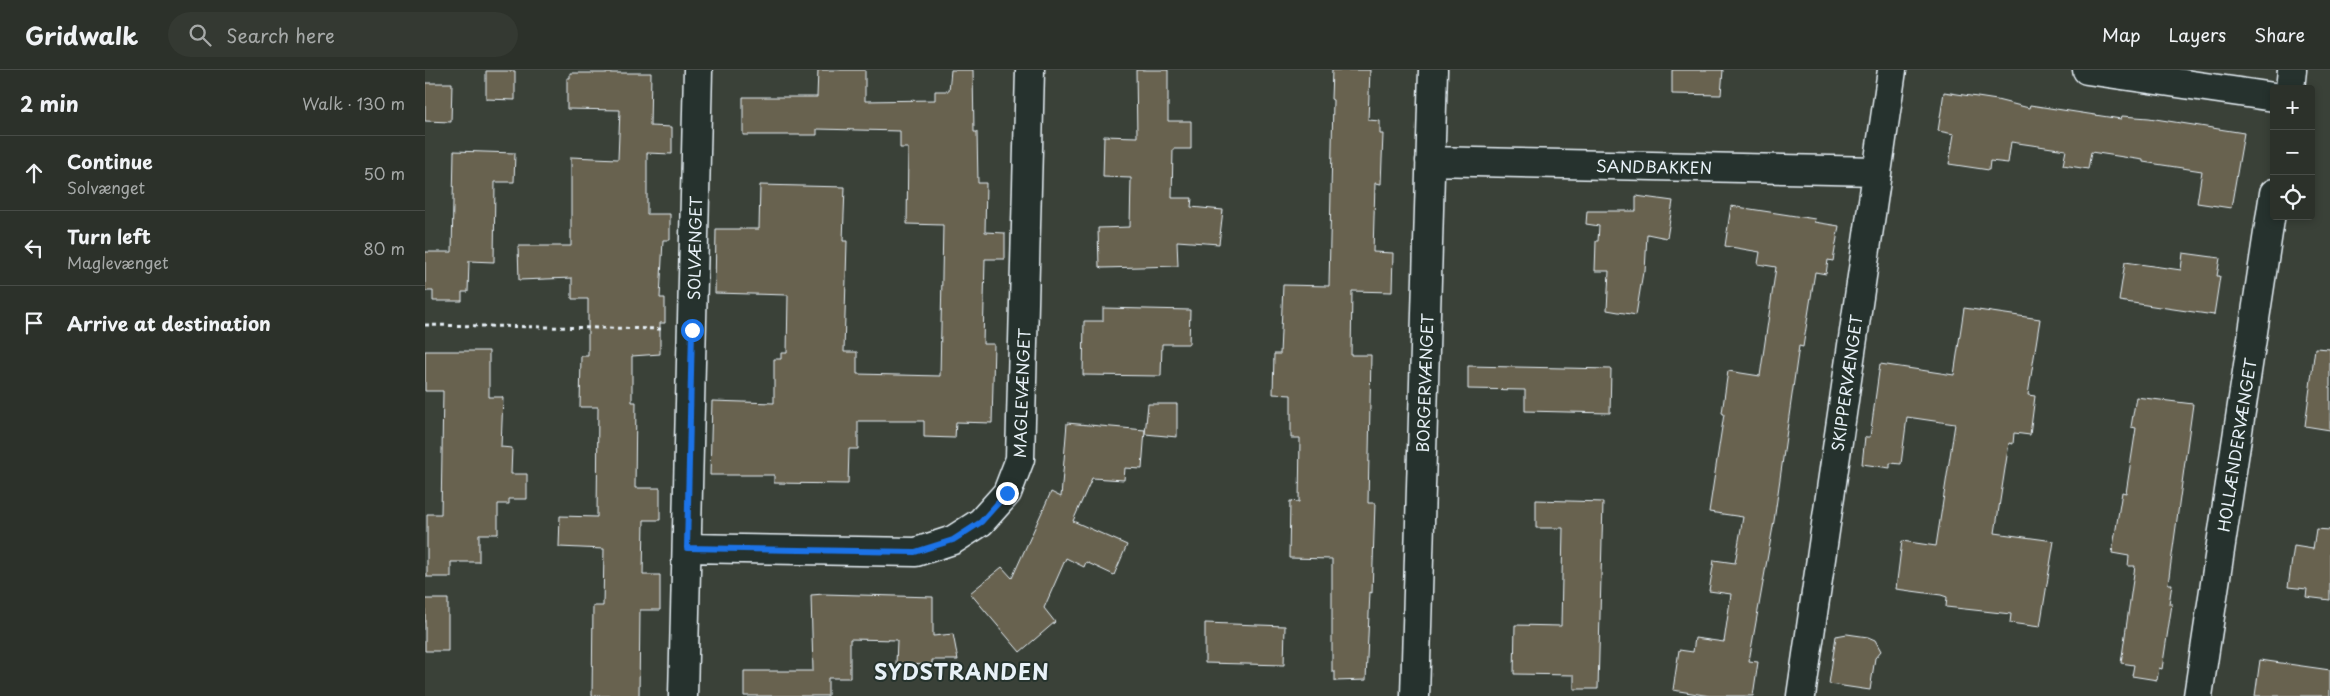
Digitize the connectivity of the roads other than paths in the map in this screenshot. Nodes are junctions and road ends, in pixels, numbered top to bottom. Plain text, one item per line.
1 (699, 70) edge
2 (1030, 70) edge
3 (1433, 70) edge
4 (1892, 70) edge
5 (2087, 70) edge
6 (2292, 70) edge
7 (2290, 85) edge
8 (2270, 96) edge
9 (1430, 161) junction
10 (1877, 171) junction
11 (2270, 219) edge
12 (687, 548) junction
13 (683, 696) edge
14 (1415, 696) edge
15 (1801, 696) edge
16 (2198, 696) edge

1 - 12 street, SOLVÆNGET
2 - 12 street, MAGLEVÆNGET
3 - 9 street, BORGERVÆNGET
4 - 10 street, SKIPPERVÆNGET
5 - 8 street
6 - 7 street
9 - 10 street, SANDBAKKEN
9 - 14 street, BORGERVÆNGET
10 - 15 street, SKIPPERVÆNGET
11 - 16 street, HOLLÆNDERVÆNGET
12 - 13 street, SOLVÆNGET

